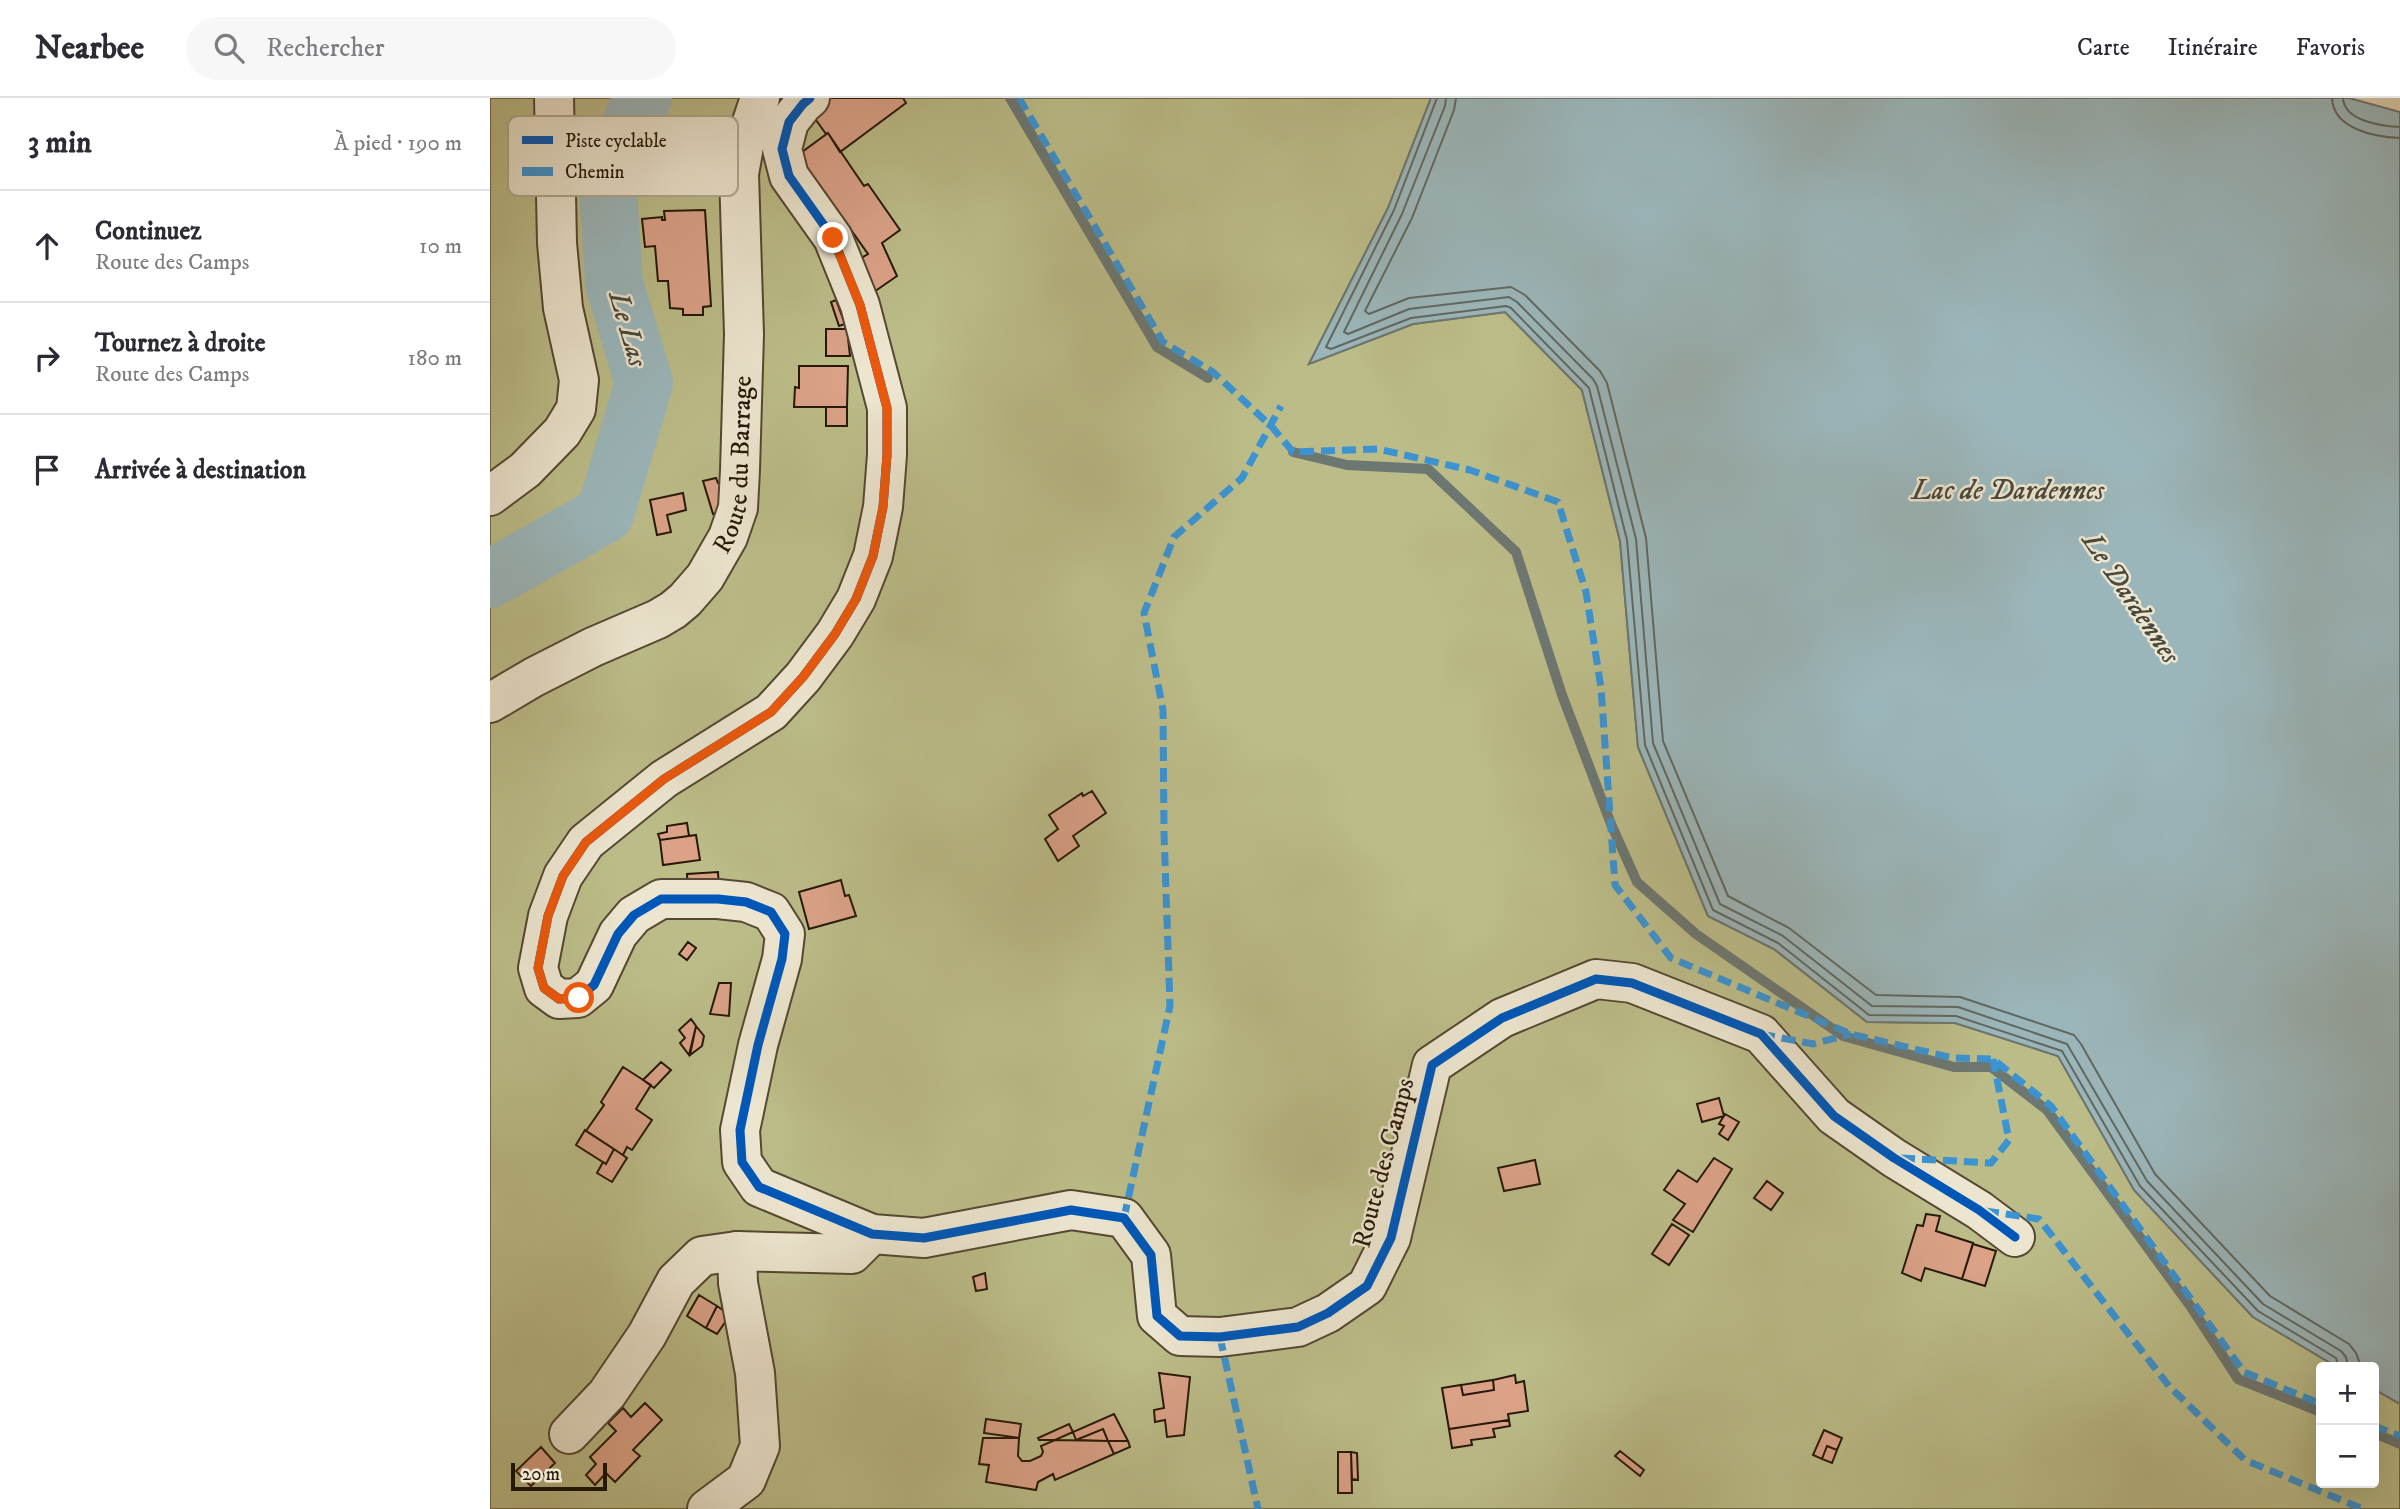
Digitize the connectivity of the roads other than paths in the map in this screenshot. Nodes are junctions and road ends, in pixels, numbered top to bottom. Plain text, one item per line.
1 (554, 98) edge
2 (760, 98) edge
3 (810, 98) edge
4 (554, 116) edge
5 (556, 196) edge
6 (490, 496) edge
7 (490, 703) edge
8 (872, 1234) junction
9 (2015, 1237) dead end
10 (737, 1251) junction
11 (569, 1434) dead end
12 (707, 1509) edge

1 - 4 street
2 - 7 street, Route du Barrage
3 - 8 street, Route des Camps
5 - 6 street
8 - 9 street, Route des Camps
8 - 10 street
10 - 11 street
10 - 12 street

